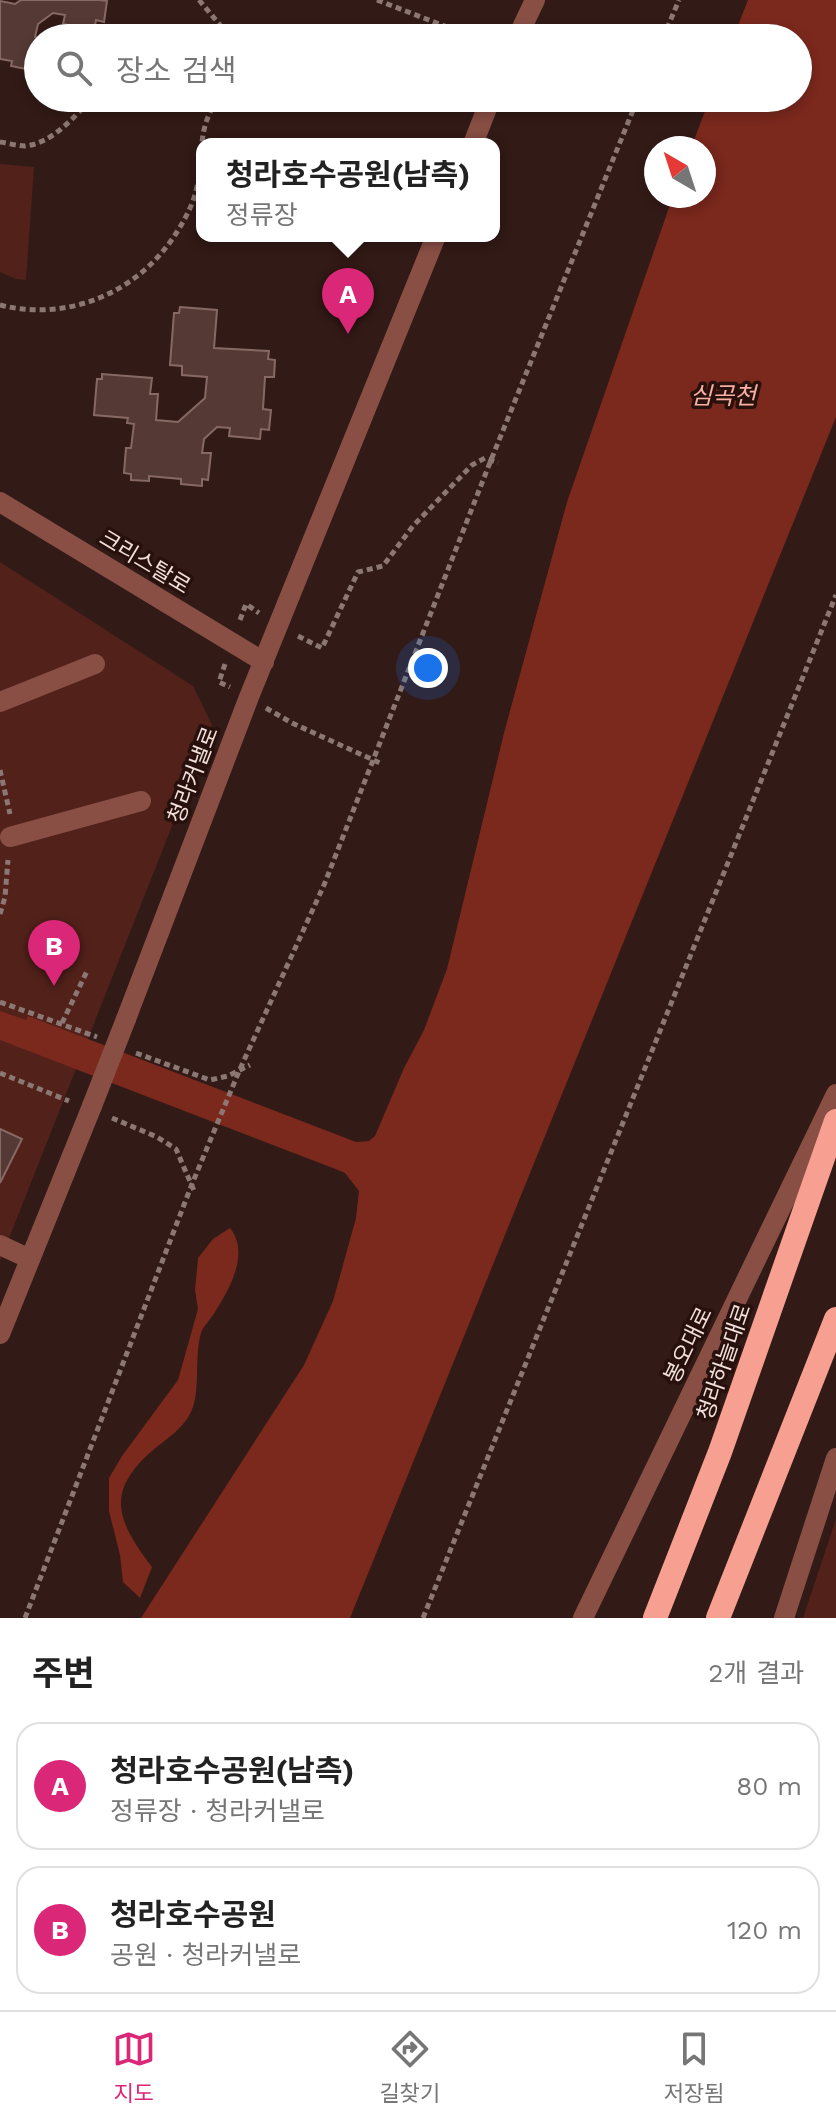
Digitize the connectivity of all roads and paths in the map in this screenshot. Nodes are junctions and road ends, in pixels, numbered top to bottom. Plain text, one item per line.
1 (199, 0) edge
2 (377, 0) edge
3 (535, 0) edge
4 (679, 0) edge
5 (219, 24) edge
6 (439, 24) edge
7 (524, 24) edge
8 (669, 24) edge
9 (79, 112) edge
10 (212, 112) edge
11 (486, 112) edge
12 (632, 112) edge
13 (202, 138) edge
14 (475, 138) edge
15 (0, 142) edge
16 (196, 194) edge
17 (434, 242) edge
18 (0, 305) edge
19 (491, 460) junction
20 (498, 463) dead end
21 (0, 502) edge
22 (836, 595) edge
23 (322, 648) dead end
24 (264, 662) junction
25 (95, 664) dead end
26 (0, 702) edge
27 (292, 723) dead end
28 (373, 760) junction
29 (380, 763) dead end
30 (0, 770) edge
31 (141, 801) dead end
32 (10, 837) junction
33 (0, 914) edge
34 (88, 969) dead end
35 (62, 1023) dead end
36 (836, 1094) edge
37 (836, 1121) edge
38 (0, 1245) edge
39 (30, 1259) junction
40 (836, 1319) edge
41 (0, 1334) edge
42 (836, 1458) edge
43 (25, 1618) edge
44 (423, 1618) edge
45 (583, 1618) edge
46 (655, 1618) edge
47 (718, 1618) edge
48 (784, 1618) edge

1 - 5 path
2 - 6 path
3 - 7 street
4 - 8 path
9 - 15 path
10 - 13 path
11 - 14 street
12 - 19 path
16 - 18 path
17 - 24 street, 청라커낼로
19 - 20 path
19 - 23 path
19 - 28 path
21 - 24 street, 크리스탈로
22 - 44 path
24 - 39 street, 청라커낼로, bridge
25 - 26 street
27 - 28 path
28 - 29 path
28 - 43 path
30 - 32 path
31 - 32 street
32 - 33 path
34 - 35 path
36 - 45 street, 봉오대로
37 - 46 highway, 청라하늘대로
38 - 39 street
39 - 41 street, 청라커낼로
40 - 47 highway
42 - 48 street

